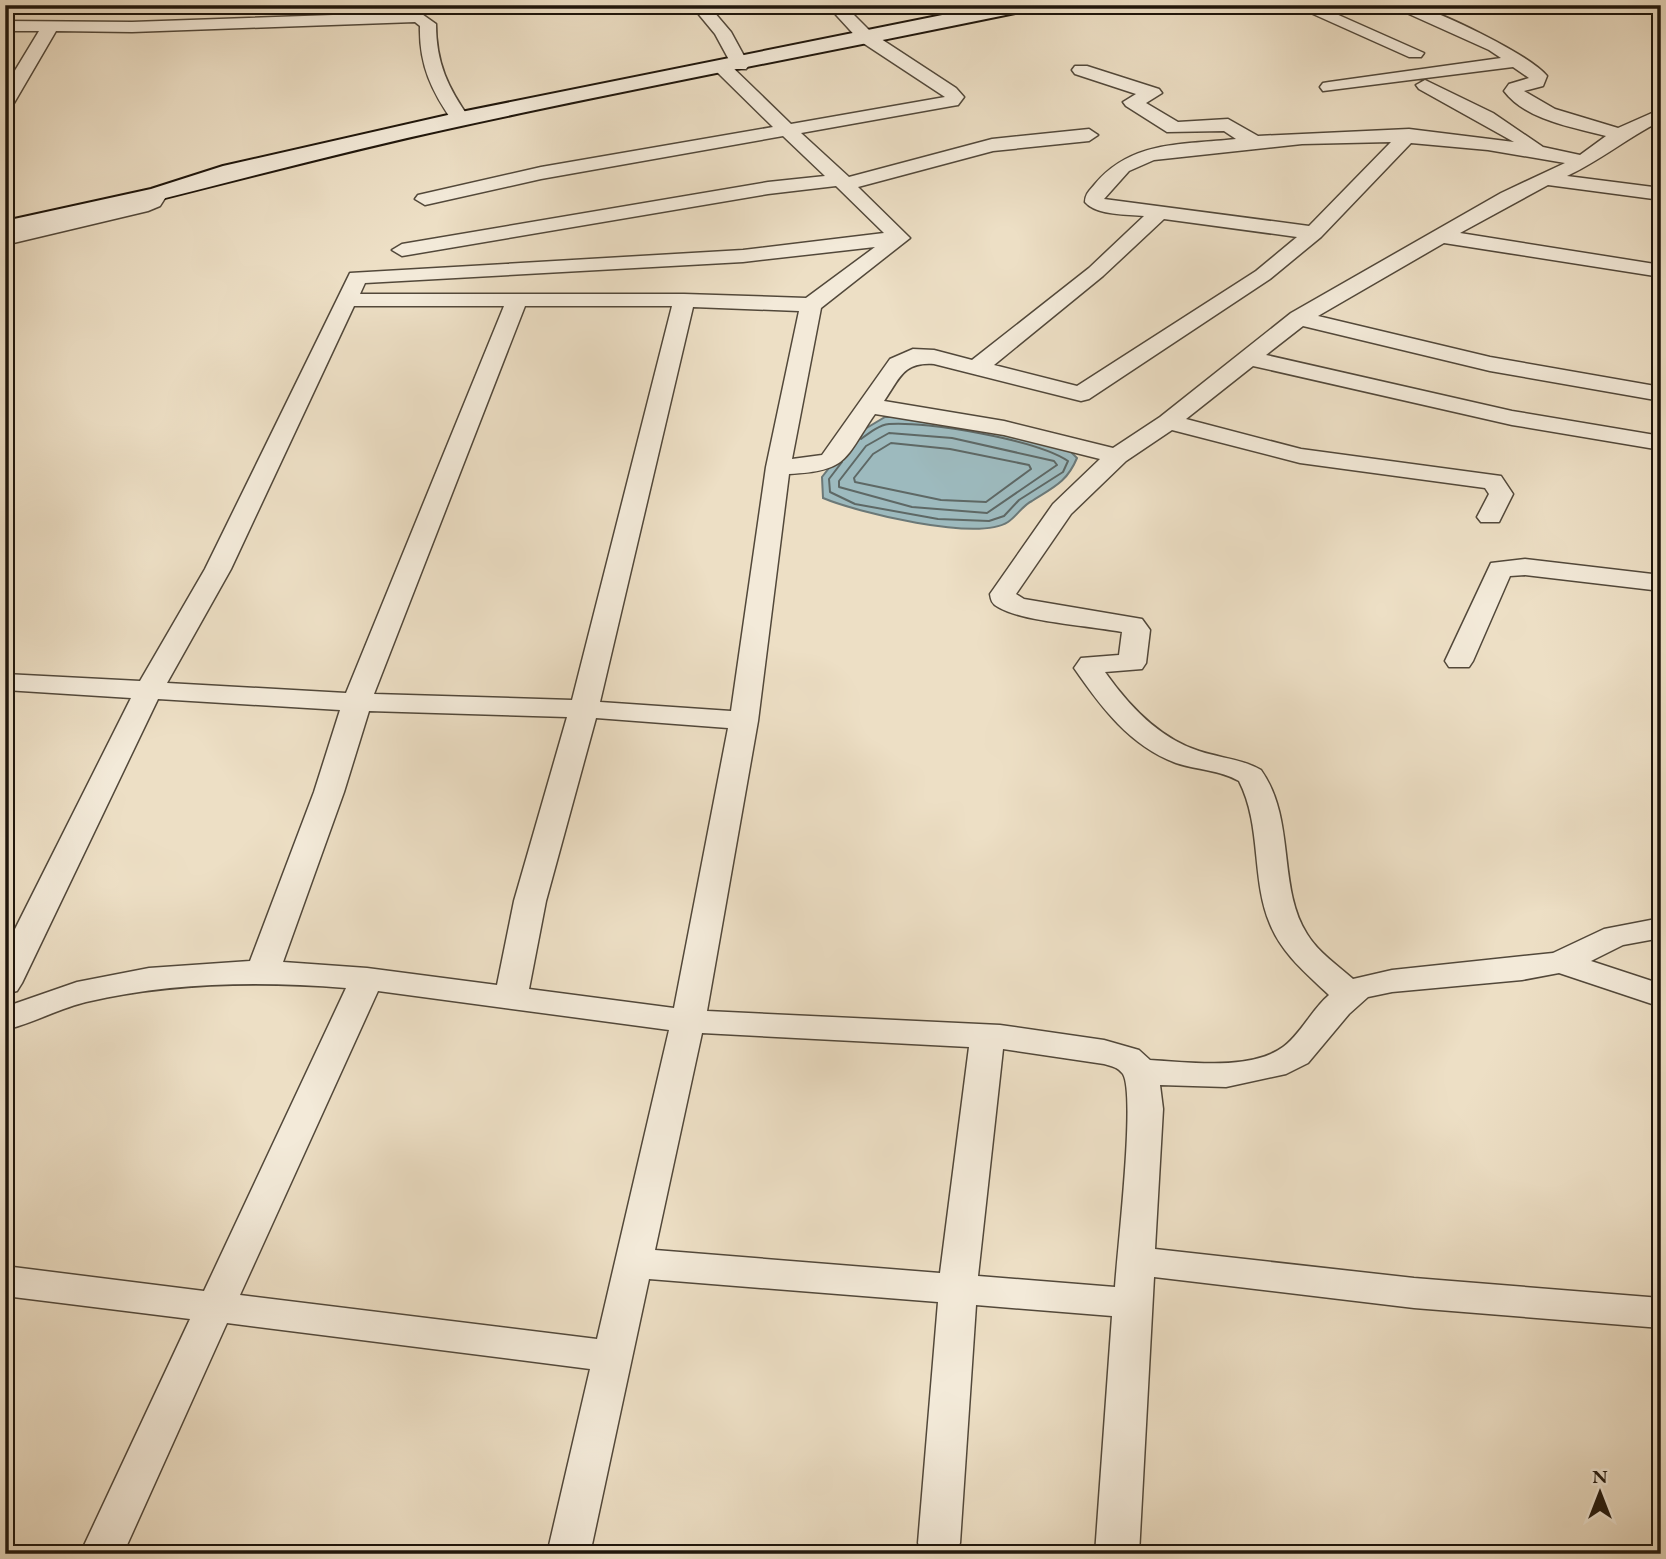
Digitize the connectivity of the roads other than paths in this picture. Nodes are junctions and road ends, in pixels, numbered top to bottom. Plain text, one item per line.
1 (80, 5) edge
2 (699, 5) edge
3 (835, 5) edge
4 (1025, 5) edge
5 (1301, 5) edge
6 (1397, 5) edge
7 (983, 9) edge
8 (5, 26) edge
9 (50, 27) junction
10 (71, 27) junction
11 (866, 37) junction
12 (1415, 53) dead end
13 (1518, 61) junction
14 (732, 66) junction
15 (1081, 70) dead end
16 (1425, 85) dead end
17 (1329, 87) dead end
18 (5, 103) edge
19 (1661, 114) edge
20 (461, 119) junction
21 (783, 129) junction
22 (1620, 134) junction
23 (1089, 135) dead end
24 (1409, 135) junction
25 (1254, 142) junction
26 (1543, 152) junction
27 (1584, 161) junction
28 (1542, 179) junction
29 (844, 182) junction
30 (1661, 194) edge
31 (157, 195) junction
32 (425, 200) dead end
33 (1160, 212) junction
34 (5, 223) edge
35 (5, 229) edge
36 (1314, 233) junction
37 (1440, 236) junction
38 (900, 238) junction
39 (5, 239) edge
40 (402, 250) dead end
41 (1661, 271) edge
42 (346, 300) junction
43 (517, 300) junction
44 (684, 300) junction
45 (811, 305) junction
46 (1299, 318) junction
47 (1252, 359) junction
48 (976, 369) junction
49 (1661, 394) edge
50 (871, 406) junction
51 (1168, 422) junction
52 (1661, 443) edge
53 (1117, 456) junction
54 (778, 467) junction
55 (1490, 517) dead end
56 (1661, 583) edge
57 (1459, 661) dead end
58 (5, 682) edge
59 (148, 691) junction
60 (357, 702) junction
61 (584, 709) junction
62 (744, 721) junction
63 (1661, 928) edge
64 (1561, 962) junction
65 (263, 971) junction
66 (367, 979) junction
67 (1349, 994) junction
68 (1661, 996) edge
69 (510, 997) junction
70 (9, 1013) edge
71 (688, 1021) junction
72 (988, 1036) junction
73 (1139, 1072) junction
74 (1138, 1261) junction
75 (634, 1263) junction
76 (5, 1281) edge
77 (959, 1290) junction
78 (1133, 1303) junction
79 (215, 1308) junction
80 (1661, 1313) edge
81 (612, 1356) junction
82 (939, 1543) dead end
83 (101, 1554) edge
84 (568, 1554) edge
85 (1116, 1554) edge

1 - 10 street
2 - 14 street
3 - 11 street
4 - 7 main road
5 - 12 street
6 - 13 street
7 - 11 main road
8 - 9 street
9 - 10 street
9 - 18 street
10 - 20 street
11 - 14 main road
11 - 21 street
13 - 17 street
13 - 22 street
14 - 20 main road
14 - 21 street
15 - 25 street
16 - 26 street
19 - 22 street
20 - 31 main road
21 - 29 street
21 - 32 street
22 - 27 street
23 - 29 street
24 - 25 street
24 - 26 street
24 - 36 street
25 - 33 street
26 - 27 street
27 - 28 street
28 - 30 street
28 - 37 street
29 - 38 street
29 - 40 street
31 - 34 street
31 - 35 main road
31 - 39 street
33 - 36 street
33 - 48 street
36 - 48 street
37 - 41 street
37 - 46 street
38 - 42 street
38 - 45 street
42 - 43 street
42 - 59 street
43 - 44 street
43 - 60 street
44 - 45 street
44 - 61 street
45 - 54 street
46 - 47 street
46 - 49 street
47 - 51 street
47 - 52 street
48 - 50 street
50 - 53 street
50 - 54 street
51 - 53 street
51 - 55 street
53 - 67 street
54 - 62 street
56 - 57 street
58 - 59 street
59 - 60 street
59 - 70 street
60 - 61 street
60 - 65 street
61 - 62 street
61 - 69 street
62 - 71 street
63 - 64 street
64 - 67 street
64 - 68 street
65 - 66 street
65 - 70 street
66 - 69 street
66 - 79 street
67 - 73 street
69 - 71 street
71 - 72 street
71 - 75 street
72 - 73 street
72 - 77 street
73 - 74 street
74 - 78 street
74 - 80 street
75 - 77 street
75 - 81 street
76 - 79 street
77 - 78 street
77 - 82 street
78 - 85 street
79 - 81 street
79 - 83 street
81 - 84 street

